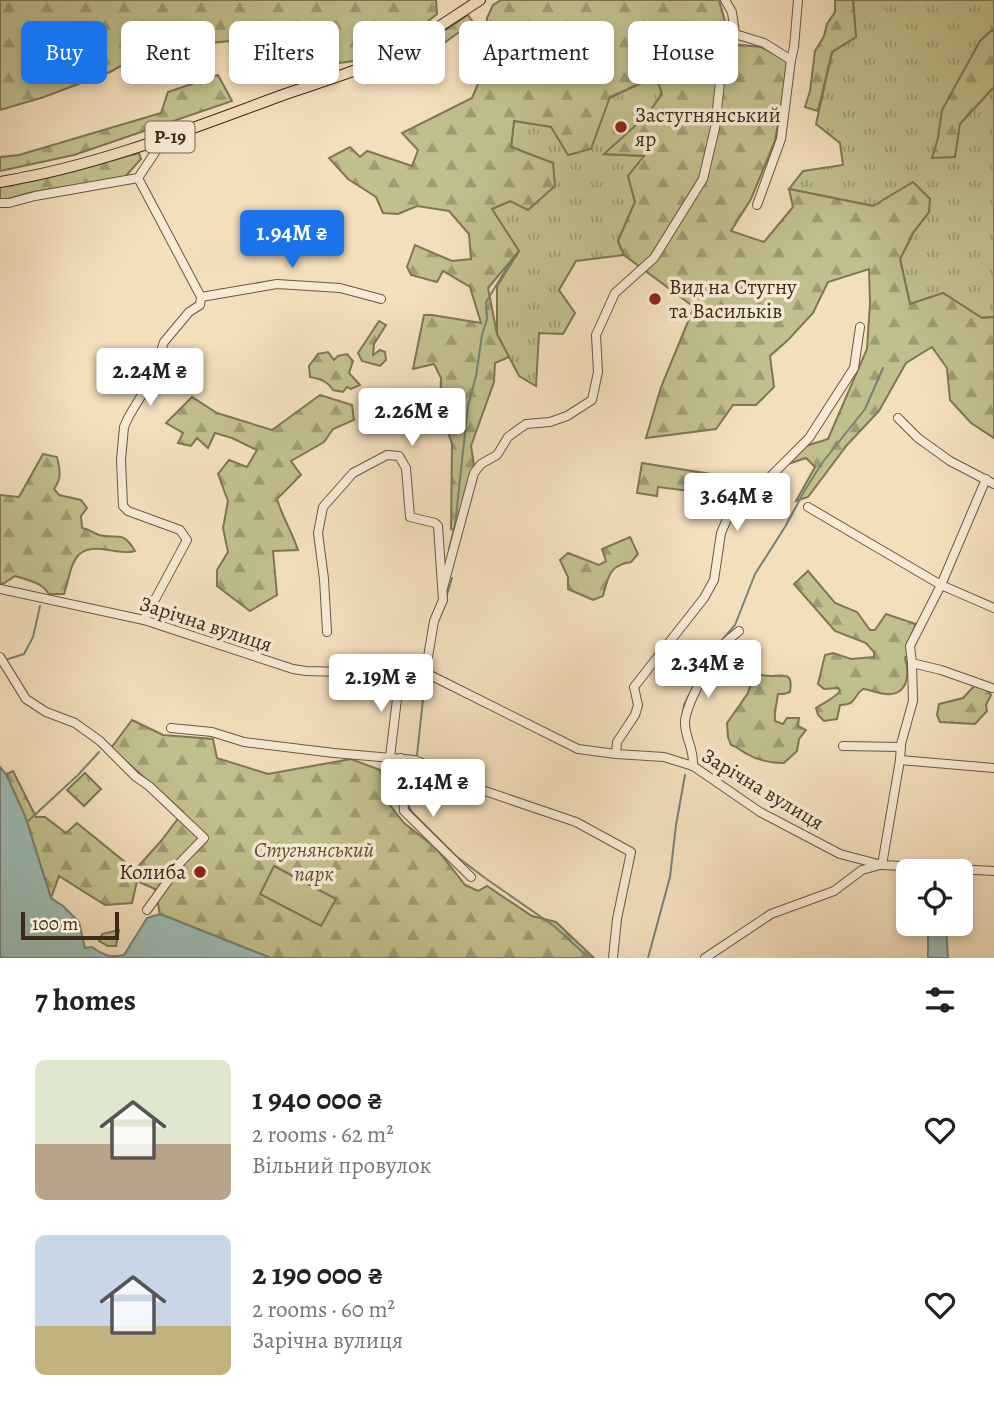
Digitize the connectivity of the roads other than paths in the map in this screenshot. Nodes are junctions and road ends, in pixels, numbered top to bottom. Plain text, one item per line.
1 (480, 0) edge
2 (725, 0) edge
3 (798, 0) edge
4 (733, 21) edge
5 (738, 35) edge
6 (791, 60) junction
7 (720, 84) edge
8 (157, 142) junction
9 (138, 178) junction
10 (0, 182) edge
11 (0, 203) edge
12 (757, 205) dead end
13 (201, 297) junction
14 (381, 299) dead end
15 (860, 327) dead end
16 (898, 418) dead end
17 (990, 481) edge
18 (808, 507) dead end
19 (941, 585) junction
20 (443, 588) junction
21 (0, 589) edge
22 (994, 608) edge
23 (144, 620) junction
24 (739, 631) dead end
25 (327, 632) dead end
26 (0, 657) edge
27 (912, 663) junction
28 (400, 674) junction
29 (419, 674) junction
30 (992, 688) dead end
31 (171, 728) dead end
32 (844, 746) dead end
33 (901, 747) junction
34 (617, 754) junction
35 (390, 757) junction
36 (401, 758) junction
37 (900, 760) junction
38 (693, 766) junction
39 (994, 768) edge
40 (882, 865) junction
41 (994, 871) edge
42 (471, 877) dead end
43 (147, 910) dead end
44 (613, 958) edge
45 (705, 958) edge

1 - 8 main road, Р-19
2 - 4 street
3 - 6 street
5 - 6 street
6 - 12 street
7 - 20 street
8 - 9 street
8 - 10 main road, Р-19
9 - 11 street
9 - 13 street
13 - 14 street
13 - 23 street
15 - 34 street
16 - 17 street
17 - 19 street
18 - 19 street
19 - 22 street
19 - 27 street
20 - 25 street
20 - 29 street
21 - 23 street, Зарічна вулиця
23 - 28 street, Зарічна вулиця
24 - 38 street
26 - 43 street
27 - 30 street
27 - 33 street
28 - 29 street, Зарічна вулиця
28 - 35 street
29 - 34 street, Зарічна вулиця
31 - 35 street
32 - 33 street
33 - 37 street
34 - 38 street, Зарічна вулиця
35 - 36 street
36 - 42 street
36 - 44 street
37 - 39 street
37 - 40 street
38 - 40 street, Зарічна вулиця
40 - 41 street
40 - 45 street

